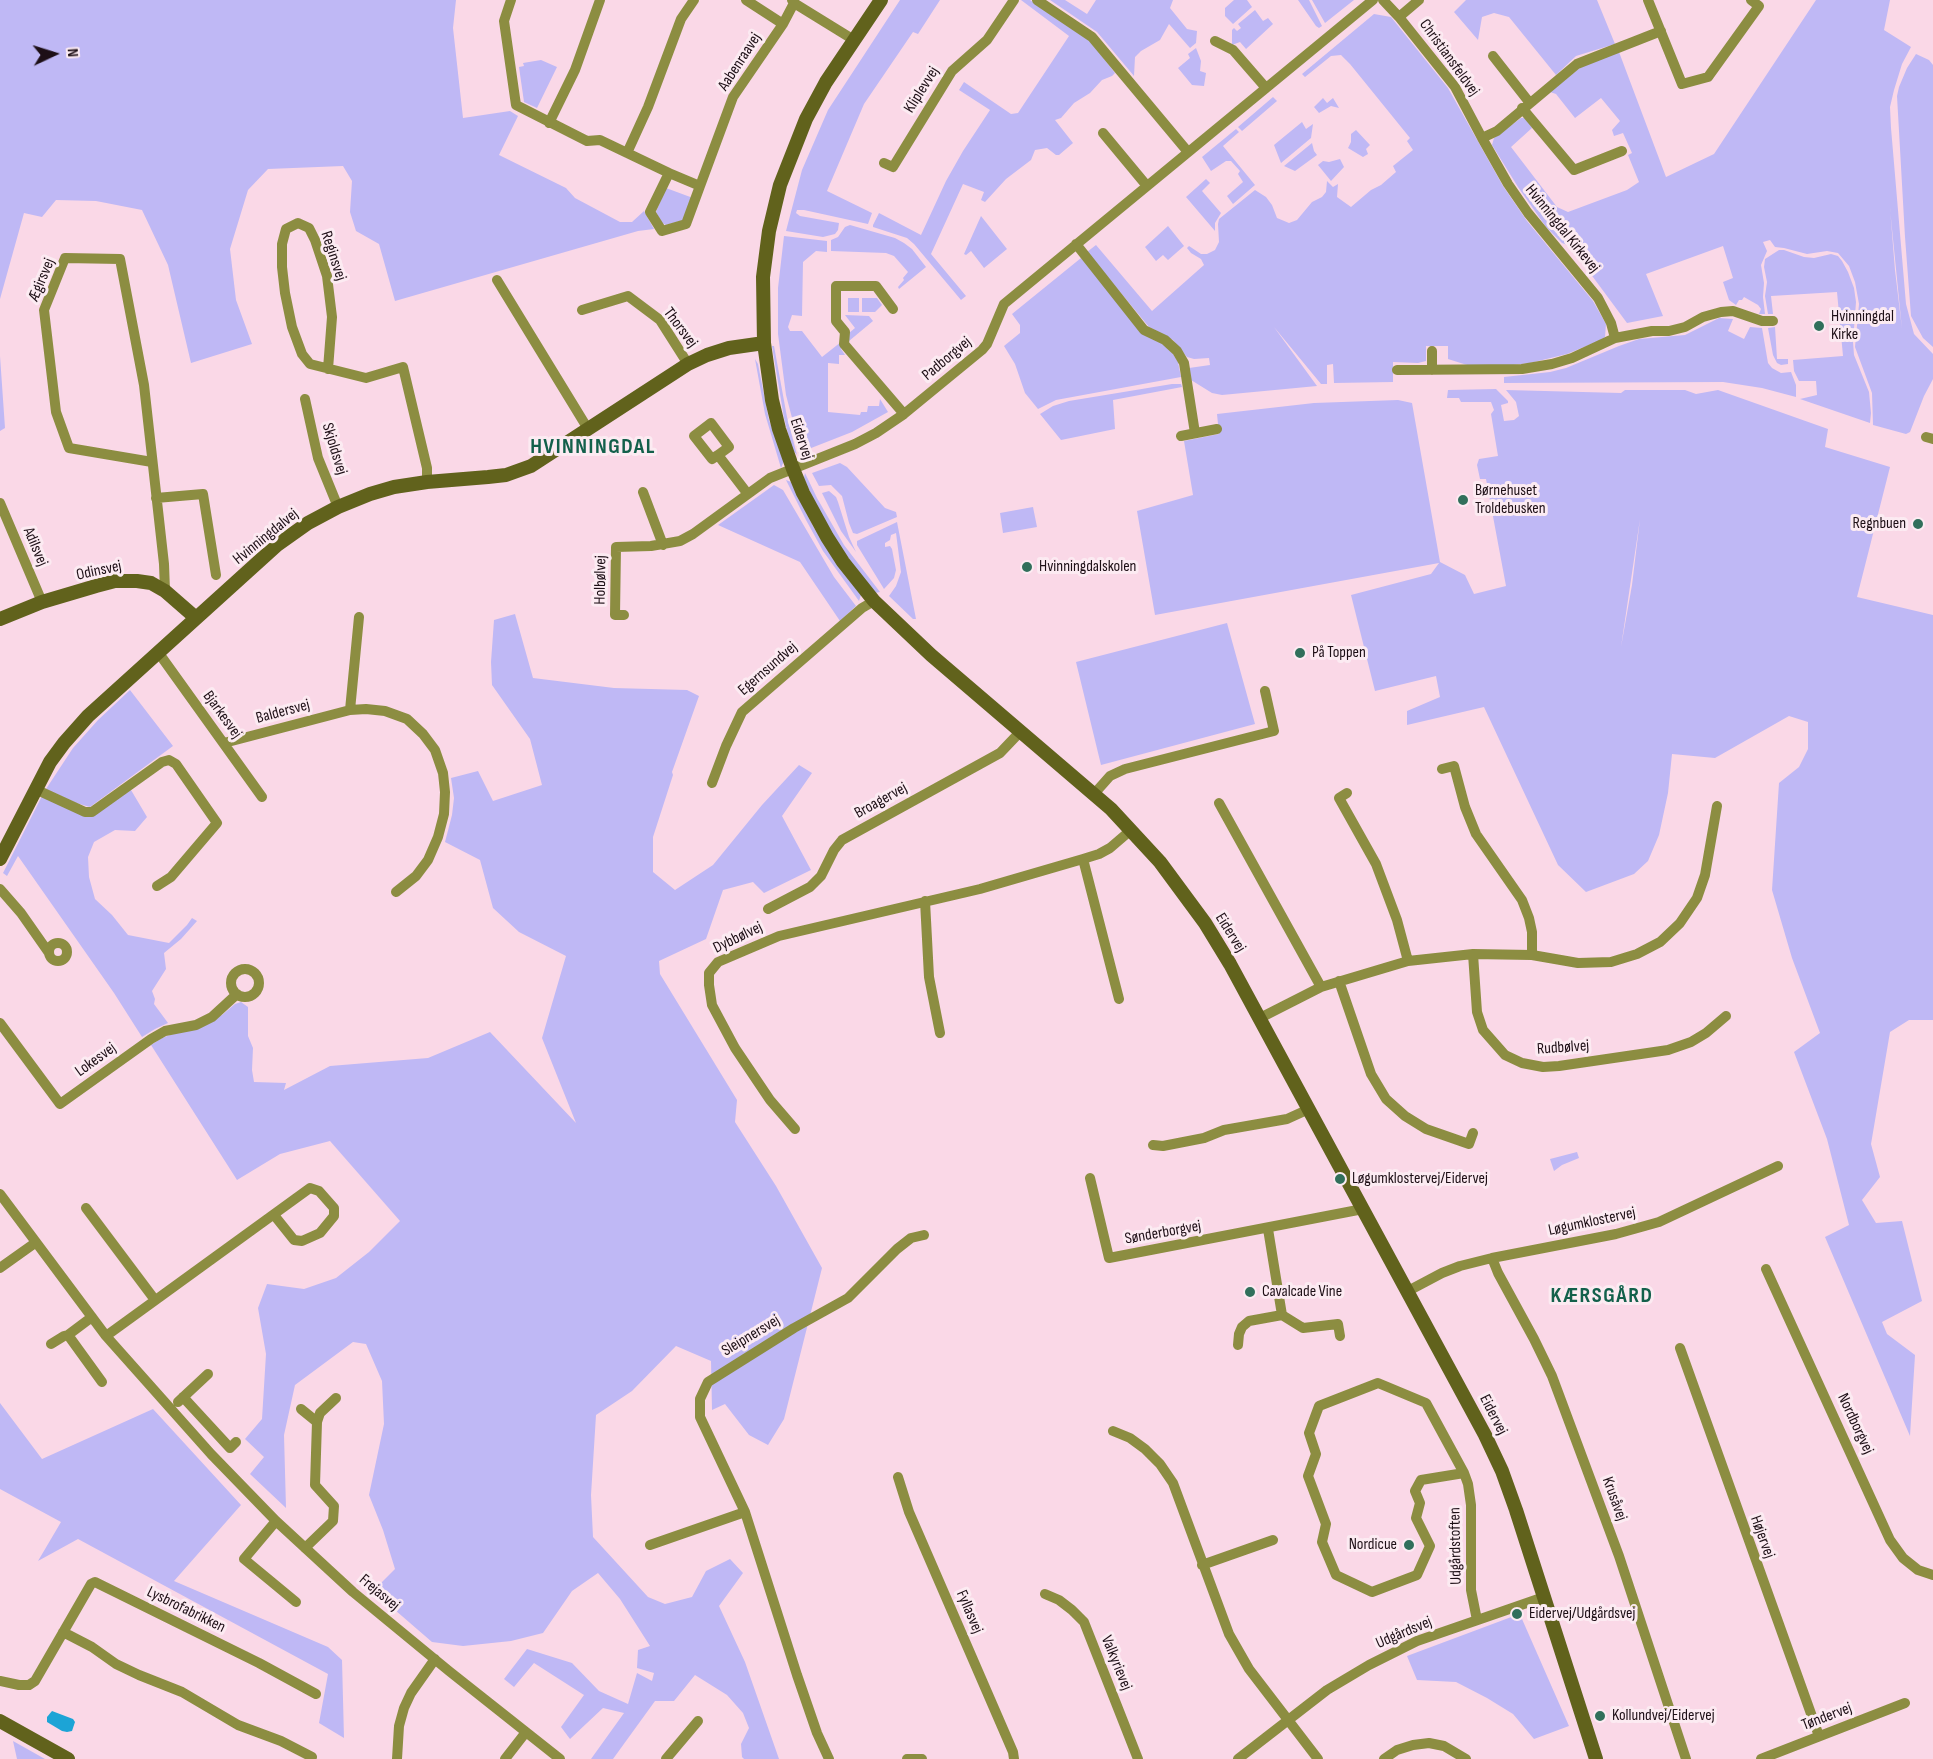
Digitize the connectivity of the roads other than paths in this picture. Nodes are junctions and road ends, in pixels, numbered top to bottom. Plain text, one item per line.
1 (512, 0) edge
2 (600, 0) edge
3 (694, 0) edge
4 (746, 0) edge
5 (881, 0) edge
6 (1014, 0) edge
7 (1037, 0) edge
8 (1373, 0) edge
9 (1383, 0) edge
10 (1419, 0) edge
11 (1648, 0) edge
12 (1751, 0) edge
13 (793, 1) edge
14 (1399, 17) junction
15 (783, 24) junction
16 (1661, 31) junction
17 (854, 40) junction
18 (1215, 41) dead end
19 (1493, 56) dead end
20 (1266, 88) junction
21 (1526, 105) junction
22 (549, 123) junction
23 (1103, 133) dead end
24 (1482, 138) junction
25 (1622, 151) dead end
26 (1188, 152) junction
27 (627, 153) junction
28 (884, 164) dead end
29 (669, 173) junction
30 (700, 186) junction
31 (1147, 186) junction
32 (1076, 244) junction
33 (497, 280) dead end
34 (582, 309) dead end
35 (893, 309) dead end
36 (1773, 321) dead end
37 (1615, 338) junction
38 (764, 343) junction
39 (1432, 351) dead end
40 (688, 364) junction
41 (328, 369) junction
42 (1432, 369) junction
43 (1397, 370) dead end
44 (305, 399) dead end
45 (904, 414) junction
46 (588, 429) junction
47 (1217, 429) dead end
48 (1195, 433) junction
49 (1181, 436) dead end
50 (718, 455) dead end
51 (152, 462) junction
52 (792, 469) junction
53 (428, 482) junction
54 (643, 492) dead end
55 (747, 493) junction
56 (156, 498) junction
57 (0, 503) edge
58 (338, 507) junction
59 (663, 545) junction
60 (216, 575) dead end
61 (165, 591) junction
62 (874, 601) junction
63 (42, 602) junction
64 (624, 615) dead end
65 (359, 616) dead end
66 (196, 618) junction
67 (0, 619) edge
68 (158, 652) junction
69 (1265, 691) dead end
70 (350, 710) junction
71 (1021, 731) junction
72 (224, 743) junction
73 (1442, 769) dead end
74 (712, 783) dead end
75 (35, 789) junction
76 (1347, 793) dead end
77 (1094, 794) junction
78 (262, 796) dead end
79 (1219, 803) dead end
80 (1717, 806) dead end
81 (1131, 830) junction
82 (0, 859) edge
83 (1083, 859) junction
84 (157, 886) dead end
85 (0, 889) edge
86 (396, 892) dead end
87 (925, 901) junction
88 (768, 909) dead end
89 (49, 953) dead end
90 (1473, 954) junction
91 (1532, 955) junction
92 (1408, 961) junction
93 (1339, 981) junction
94 (1321, 987) junction
95 (237, 994) dead end
96 (1119, 999) dead end
97 (1726, 1016) dead end
98 (1260, 1018) junction
99 (0, 1023) edge
100 (940, 1033) dead end
101 (1309, 1109) junction
102 (795, 1129) dead end
103 (1473, 1133) dead end
104 (1153, 1145) dead end
105 (1778, 1166) dead end
106 (1090, 1178) dead end
107 (0, 1194) edge
108 (86, 1208) dead end
109 (1363, 1209) junction
110 (274, 1215) junction
111 (1268, 1229) junction
112 (924, 1235) dead end
113 (35, 1243) junction
114 (1492, 1258) junction
115 (0, 1268) edge
116 (1766, 1269) dead end
117 (1408, 1291) junction
118 (155, 1300) junction
119 (1282, 1315) junction
120 (92, 1317) junction
121 (68, 1335) junction
122 (106, 1336) junction
123 (1340, 1336) dead end
124 (51, 1344) dead end
125 (1238, 1345) dead end
126 (1680, 1348) dead end
127 (208, 1374) dead end
128 (102, 1382) dead end
129 (183, 1397) junction
130 (336, 1398) dead end
131 (170, 1409) junction
132 (301, 1409) dead end
133 (317, 1422) junction
134 (1113, 1431) dead end
135 (236, 1442) dead end
136 (1464, 1473) junction
137 (898, 1477) dead end
138 (745, 1512) junction
139 (276, 1521) junction
140 (1273, 1540) dead end
141 (650, 1545) dead end
142 (304, 1548) junction
143 (1202, 1565) junction
144 (1933, 1575) edge
145 (1045, 1594) dead end
146 (1544, 1597) junction
147 (296, 1602) dead end
148 (1477, 1620) junction
149 (63, 1632) junction
150 (435, 1659) junction
151 (0, 1681) edge
152 (316, 1694) dead end
153 (1905, 1703) dead end
154 (0, 1721) edge
155 (698, 1721) dead end
156 (1288, 1721) junction
157 (525, 1732) junction
158 (1819, 1736) junction
159 (312, 1757) dead end
160 (68, 1759) edge
161 (397, 1759) edge
162 (505, 1759) edge
163 (560, 1759) edge
164 (666, 1759) edge
165 (829, 1759) edge
166 (907, 1759) edge
167 (922, 1759) edge
168 (1014, 1759) edge
169 (1138, 1759) edge
170 (1238, 1759) edge
171 (1318, 1759) edge
172 (1384, 1759) edge
173 (1466, 1759) edge
174 (1596, 1759) edge
175 (1686, 1759) edge
176 (1761, 1759) edge

1 - 22 street
2 - 22 street
3 - 27 street
4 - 15 street, Aabenraavej
5 - 17 street, Eidervej
6 - 28 street, Kliplevvej
7 - 26 street
8 - 20 street, Padborgvej
9 - 14 street, Christiansfeldvej
10 - 14 street, Christiansfeldvej
11 - 16 street
12 - 16 street
13 - 15 street, Aabenraavej
13 - 17 street, Aabenraavej
14 - 24 street, Christiansfeldvej
15 - 30 street, Aabenraavej
16 - 21 street
17 - 38 street, Eidervej
18 - 20 street
19 - 21 street
20 - 26 street, Padborgvej
21 - 24 street
21 - 25 street
22 - 27 street
23 - 31 street
24 - 37 street, Hvinningdal Kirkevej
26 - 31 street, Padborgvej
27 - 29 street
29 - 30 street
29 - 30 street, Aabenraavej
31 - 32 street, Padborgvej
32 - 45 street, Padborgvej
32 - 48 street
33 - 46 street
34 - 40 street, Thorsvej
35 - 45 street
36 - 37 street
37 - 42 street
38 - 40 street, Hvinningdalvej
38 - 52 street, Eidervej
39 - 42 street
40 - 46 street, Hvinningdalvej
41 - 41 street, Reginsvej
41 - 53 street, Reginsvej
42 - 43 street
44 - 58 street, Skjoldsvej
45 - 52 street, Padborgvej
46 - 53 street, Hvinningdalvej
47 - 48 street
48 - 49 street
50 - 55 street
51 - 51 street, Ægirsvej
51 - 56 street, Ægirsvej
52 - 55 street, Holbølvej
52 - 62 street, Eidervej
53 - 58 street, Hvinningdalvej
54 - 59 street
55 - 59 street, Holbølvej
56 - 60 street
56 - 61 street, Ægirsvej
57 - 63 street, Adilsvej
58 - 66 street, Hvinningdalvej
59 - 64 street, Holbølvej
61 - 63 street, Odinsvej
61 - 66 street, Odinsvej
62 - 71 street, Eidervej
62 - 74 street, Egernsundvej
63 - 67 street, Odinsvej
65 - 70 street
66 - 68 street, Hvinningdalvej
68 - 72 street, Bjarkesvej
68 - 75 street, Hvinningdalvej
69 - 77 street
70 - 72 street, Baldersvej
70 - 86 street, Baldersvej
71 - 77 street, Eidervej
71 - 88 street, Broagervej
72 - 78 street, Bjarkesvej
73 - 91 street
75 - 82 street, Hvinningdalvej
75 - 84 street
76 - 92 street
77 - 81 street, Eidervej
79 - 94 street
80 - 91 street
81 - 83 street, Dybbølvej
81 - 98 street, Eidervej
83 - 87 street, Dybbølvej
83 - 96 street
85 - 89 street
87 - 100 street
87 - 102 street, Dybbølvej
90 - 91 street
90 - 92 street
90 - 97 street, Rudbølvej
92 - 93 street
93 - 94 street
93 - 103 street
94 - 98 street
95 - 99 street, Lokesvej
98 - 101 street, Eidervej
101 - 104 street
101 - 109 street, Eidervej
105 - 114 street, Løgumklostervej
106 - 111 street, Sønderborgvej
107 - 113 street, Frejasvej
108 - 118 street
109 - 111 street, Sønderborgvej
109 - 117 street, Eidervej
110 - 110 street
110 - 118 street
111 - 119 street
112 - 138 street, Sleipnersvej
113 - 115 street
113 - 120 street, Frejasvej
114 - 117 street, Løgumklostervej
114 - 175 street, Krusåvej
116 - 144 street, Nordborgvej
117 - 146 street, Eidervej
118 - 122 street
119 - 123 street
119 - 125 street
120 - 121 street
120 - 122 street, Frejasvej
121 - 124 street
121 - 128 street
122 - 131 street, Frejasvej
126 - 158 street, Højervej
127 - 129 street
129 - 131 street
129 - 135 street
130 - 133 street
131 - 139 street, Frejasvej
132 - 133 street
133 - 142 street
134 - 143 street
136 - 136 street, Udgårdstoften
136 - 148 street, Udgårdstoften
137 - 168 street, Fyllasvej
138 - 141 street
138 - 165 street, Sleipnersvej
139 - 142 street, Frejasvej
139 - 147 street
140 - 143 street
142 - 150 street, Frejasvej
143 - 156 street
145 - 169 street, Valkyrievej
146 - 148 street, Udgårdsvej
146 - 174 street, Eidervej
148 - 156 street, Udgårdsvej
149 - 151 street, Lysbrofabrikken
149 - 152 street, Lysbrofabrikken
149 - 159 street
150 - 157 street, Frejasvej
150 - 161 street
153 - 158 street, Tøndervej
154 - 160 street
155 - 164 street
156 - 170 street, Udgårdsvej
156 - 171 street
157 - 162 street
157 - 163 street, Frejasvej
158 - 176 street, Tøndervej
166 - 167 street
172 - 173 street

